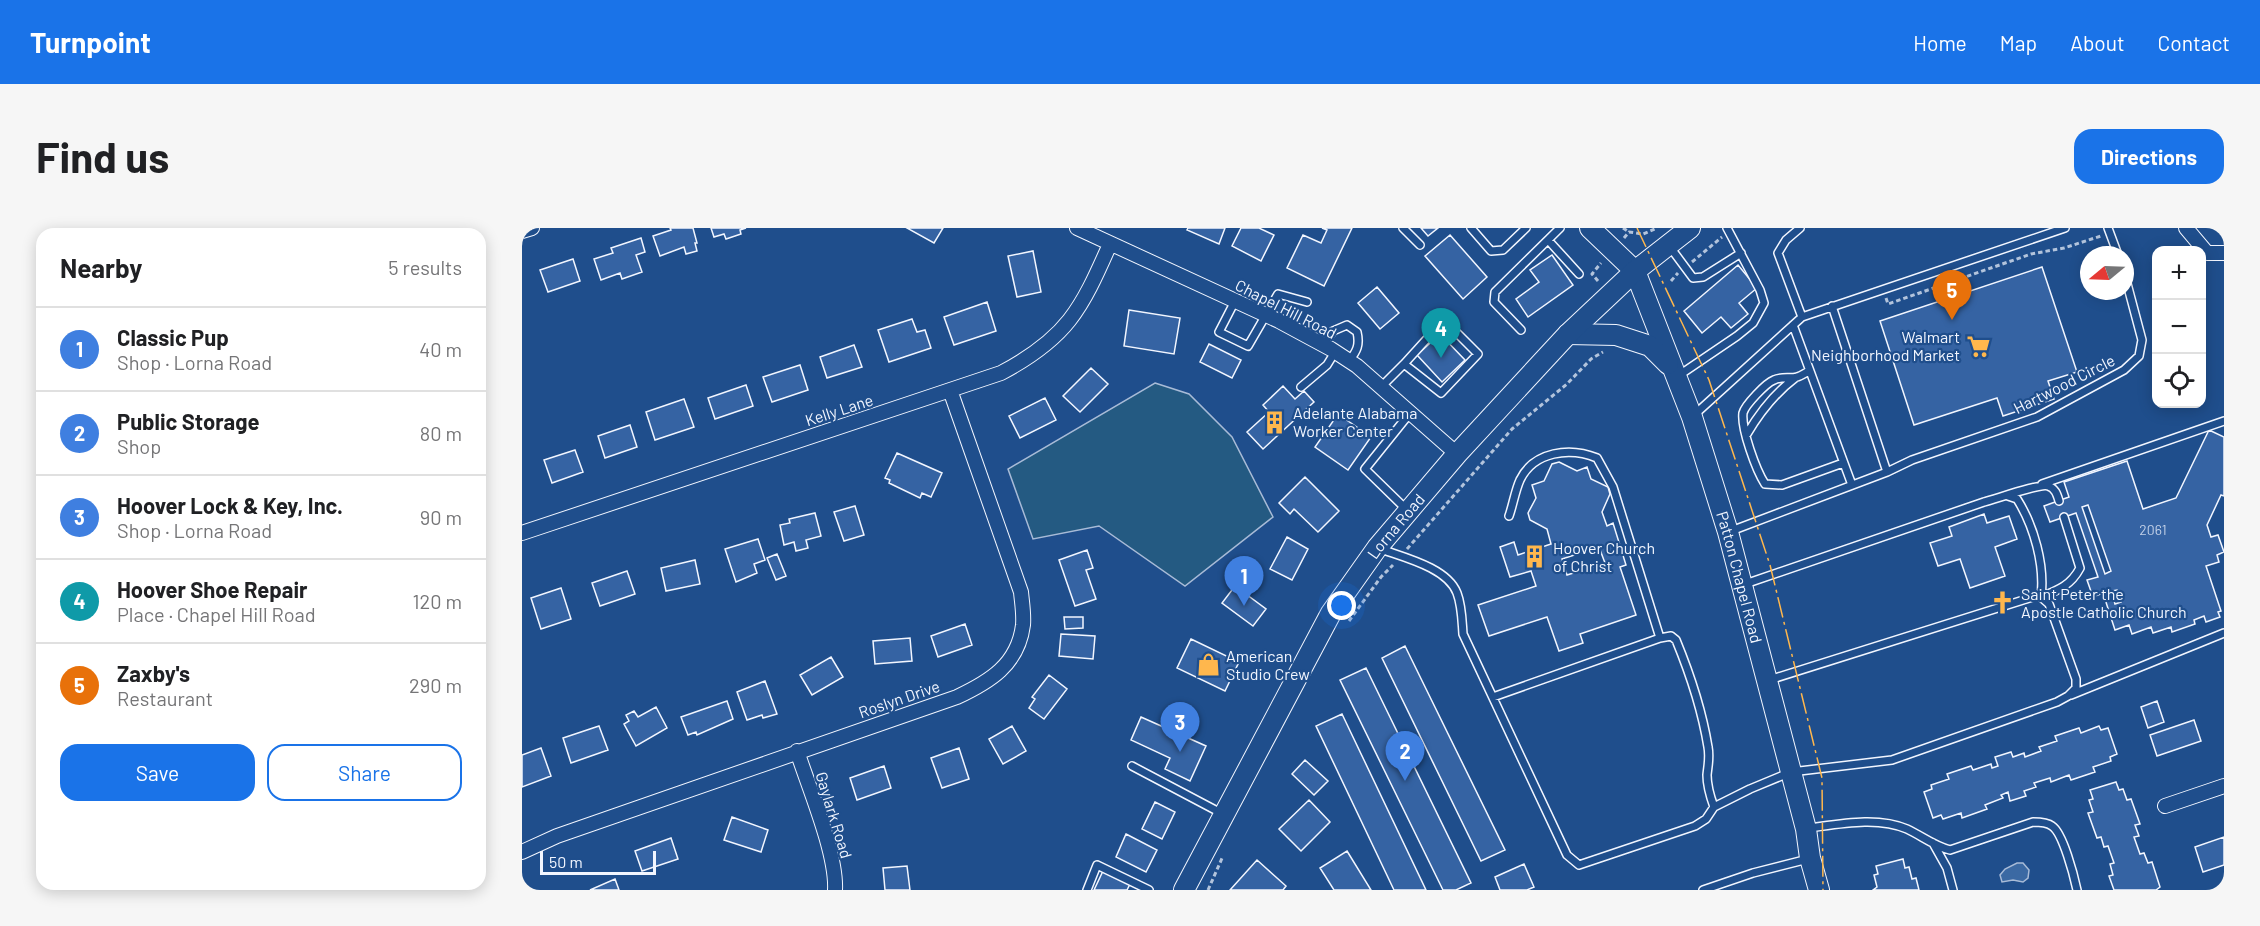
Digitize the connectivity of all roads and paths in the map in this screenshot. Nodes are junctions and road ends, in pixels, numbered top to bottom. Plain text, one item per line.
1 (532, 228) edge
2 (1077, 228) edge
3 (1402, 228) edge
4 (1471, 228) edge
5 (1526, 228) edge
6 (1560, 228) edge
7 (1590, 228) edge
8 (1623, 228) edge
9 (1657, 228) edge
10 (1690, 228) edge
11 (1800, 228) edge
12 (2065, 228) edge
13 (2186, 228) edge
14 (1728, 230) edge
15 (522, 231) edge
16 (2109, 231) edge
17 (1629, 232) junction
18 (1548, 240) junction
19 (1110, 244) junction
20 (1420, 245) dead end
21 (1668, 245) junction
22 (2115, 246) edge
23 (1613, 250) junction
24 (1741, 253) junction
25 (2224, 254) edge
26 (1684, 268) junction
27 (1635, 271) junction
28 (1579, 274) dead end
29 (1671, 281) dead end
30 (1883, 289) junction
31 (1235, 300) junction
32 (2131, 300) edge
33 (1307, 302) dead end
34 (1832, 306) junction
35 (1267, 316) junction
36 (1802, 317) junction
37 (1793, 325) junction
38 (1521, 330) dead end
39 (1568, 334) junction
40 (1616, 335) junction
41 (1329, 348) junction
42 (1349, 361) junction
43 (1404, 364) junction
44 (1809, 370) junction
45 (1675, 373) junction
46 (1795, 378) junction
47 (1301, 387) dead end
48 (1381, 387) junction
49 (950, 390) junction
50 (1410, 413) junction
51 (1692, 417) junction
52 (2224, 421) edge
53 (1747, 434) junction
54 (1457, 454) junction
55 (1843, 463) junction
56 (1887, 472) junction
57 (2041, 484) junction
58 (1852, 485) junction
59 (2008, 496) junction
60 (2059, 501) dead end
61 (1408, 512) junction
62 (1509, 516) dead end
63 (2064, 518) dead end
64 (1728, 532) junction
65 (522, 533) edge
66 (1377, 548) junction
67 (1400, 556) junction
68 (1742, 585) junction
69 (2041, 597) junction
70 (2224, 626) edge
71 (1343, 629) dead end
72 (2222, 634) edge
73 (1660, 638) junction
74 (1767, 680) junction
75 (2068, 696) junction
76 (1493, 697) junction
77 (797, 751) junction
78 (1132, 766) dead end
79 (1791, 772) junction
80 (2224, 786) edge
81 (2165, 806) dead end
82 (1714, 807) junction
83 (1223, 814) junction
84 (1806, 829) junction
85 (1934, 843) junction
86 (1228, 846) dead end
87 (522, 852) edge
88 (1810, 858) junction
89 (1188, 887) edge
90 (835, 890) edge
91 (1087, 890) edge
92 (1149, 890) edge
93 (1208, 890) edge
94 (1703, 890) edge
95 (1819, 890) edge
96 (1953, 890) edge
97 (2077, 890) edge

1 - 15 street
2 - 19 street, Chapel Hill Road
3 - 20 lane
4 - 5 lane
6 - 18 lane
7 - 23 street
8 - 17 path
9 - 17 path
10 - 21 street, Lorna Road
11 - 36 lane
12 - 30 lane
13 - 25 street
14 - 24 lane
14 - 26 path
16 - 22 lane
16 - 30 path
17 - 23 path
18 - 28 lane
18 - 38 lane
19 - 31 street, Chapel Hill Road
19 - 49 street, Kelly Lane
21 - 26 lane
21 - 27 street, Lorna Road
23 - 27 street
24 - 26 lane
24 - 45 lane
26 - 29 path
27 - 39 street, Lorna Road
27 - 45 street, Patton Chapel Road
30 - 34 lane
31 - 35 street, Chapel Hill Road
31 - 35 lane
32 - 56 lane, Hartwood Circle
33 - 35 lane
34 - 36 lane
34 - 56 lane
35 - 41 street, Chapel Hill Road
36 - 37 lane
37 - 44 lane
37 - 51 lane
39 - 40 street
39 - 54 street, Lorna Road
40 - 45 street
40 - 67 path
41 - 42 street, Chapel Hill Road
41 - 42 lane
41 - 47 lane
42 - 48 street, Chapel Hill Road
43 - 43 lane
43 - 48 lane
44 - 46 lane
44 - 55 lane
45 - 51 street, Patton Chapel Road
46 - 53 lane
46 - 53 lane
48 - 50 street, Chapel Hill Road
49 - 65 street, Kelly Lane
49 - 77 street, Roslyn Drive
50 - 54 street, Chapel Hill Road
50 - 61 lane
51 - 64 street, Patton Chapel Road
52 - 57 lane
53 - 55 lane
54 - 61 street, Lorna Road
55 - 58 lane
56 - 58 lane, Hartwood Circle
57 - 59 lane
57 - 60 lane
58 - 64 lane, Hartwood Circle
59 - 68 lane
59 - 69 lane
61 - 66 street, Lorna Road
62 - 73 lane
63 - 69 lane
64 - 68 street, Patton Chapel Road
66 - 67 lane
66 - 83 street, Lorna Road
67 - 71 path
67 - 76 lane
68 - 74 street, Patton Chapel Road
69 - 74 lane
69 - 75 lane
70 - 72 lane
72 - 75 lane
73 - 76 lane
73 - 82 lane
74 - 79 street, Patton Chapel Road
75 - 79 lane
76 - 82 lane
77 - 87 street, Roslyn Drive
77 - 90 street, Gaylark Road
78 - 83 lane
79 - 82 lane
79 - 84 street, Patton Chapel Road
80 - 81 street
83 - 89 street, Lorna Road
84 - 85 lane
84 - 88 street, Patton Chapel Road
85 - 96 lane
85 - 97 lane
86 - 93 path
88 - 94 lane
88 - 95 street, Patton Chapel Road
91 - 92 lane

